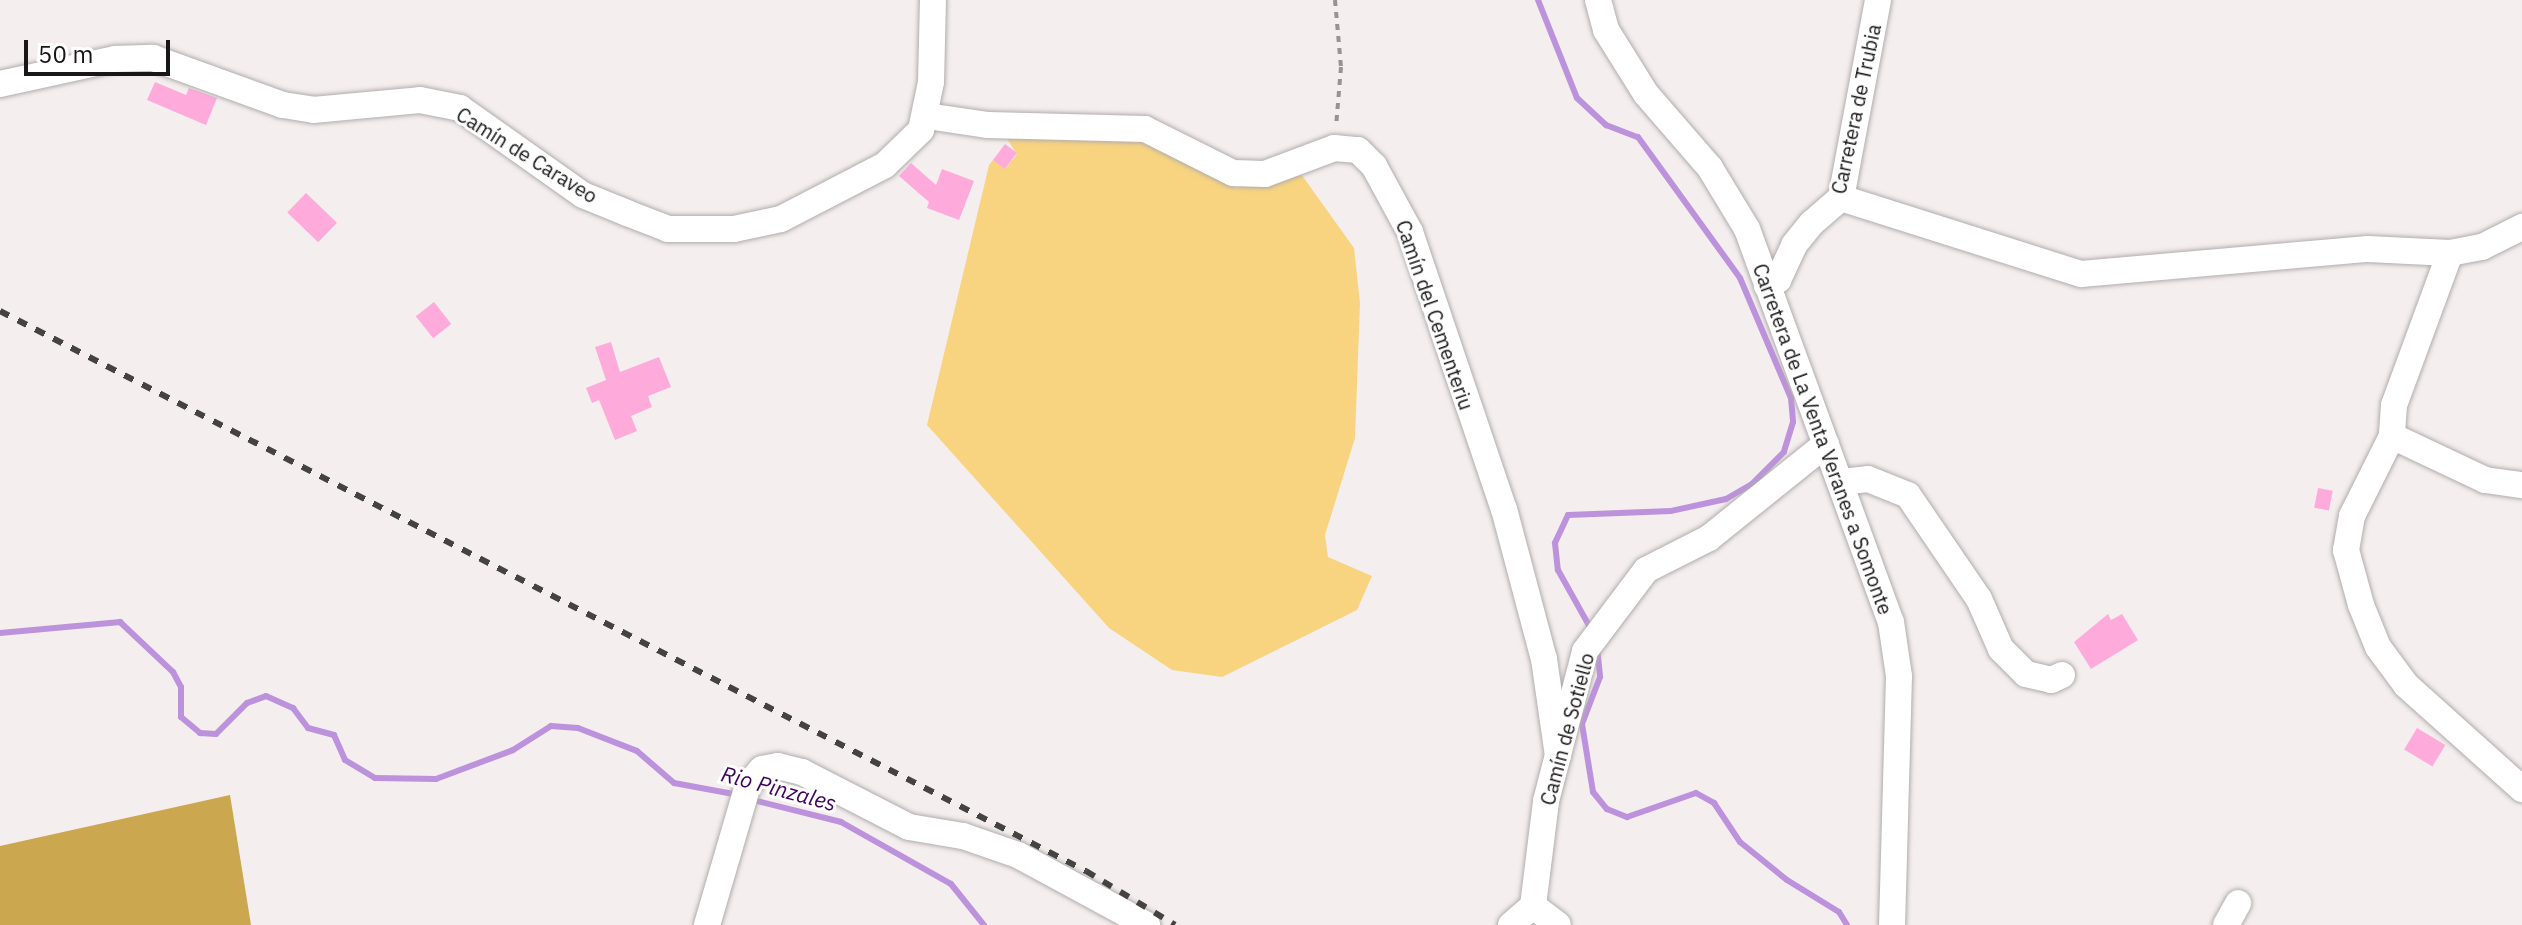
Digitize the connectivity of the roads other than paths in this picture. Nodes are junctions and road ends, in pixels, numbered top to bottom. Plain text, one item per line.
1 (933, 0) edge
2 (1598, 0) edge
3 (1878, 0) edge
4 (0, 84) edge
5 (927, 116) junction
6 (1841, 198) junction
7 (2522, 227) edge
8 (2450, 253) junction
9 (1767, 286) junction
10 (2392, 436) junction
11 (1826, 444) junction
12 (1840, 482) junction
13 (2522, 485) edge
14 (2062, 675) dead end
15 (1558, 756) junction
16 (2522, 789) edge
17 (1533, 906) junction
18 (707, 925) edge
19 (1147, 925) edge
20 (1511, 925) edge
21 (1558, 925) edge
22 (1892, 925) edge

1 - 5 street
2 - 9 street, Carretera de La Venta Veranes a Somonte
3 - 6 street, Carretera de Trubia
4 - 5 street, Camín de Caraveo
5 - 15 street, Camín del Cementeriu
6 - 8 street
6 - 9 street, Carretera de Trubia
7 - 8 street
8 - 10 street
9 - 11 street, Carretera de La Venta Veranes a Somonte
10 - 13 street
10 - 16 street
11 - 12 street, Carretera de La Venta Veranes a Somonte
11 - 15 street, Camín de Sotiello
12 - 14 street
12 - 22 street, Carretera de La Venta Veranes a Somonte
15 - 17 street, Camín de Sotiello
17 - 20 street
17 - 21 street
18 - 19 street

